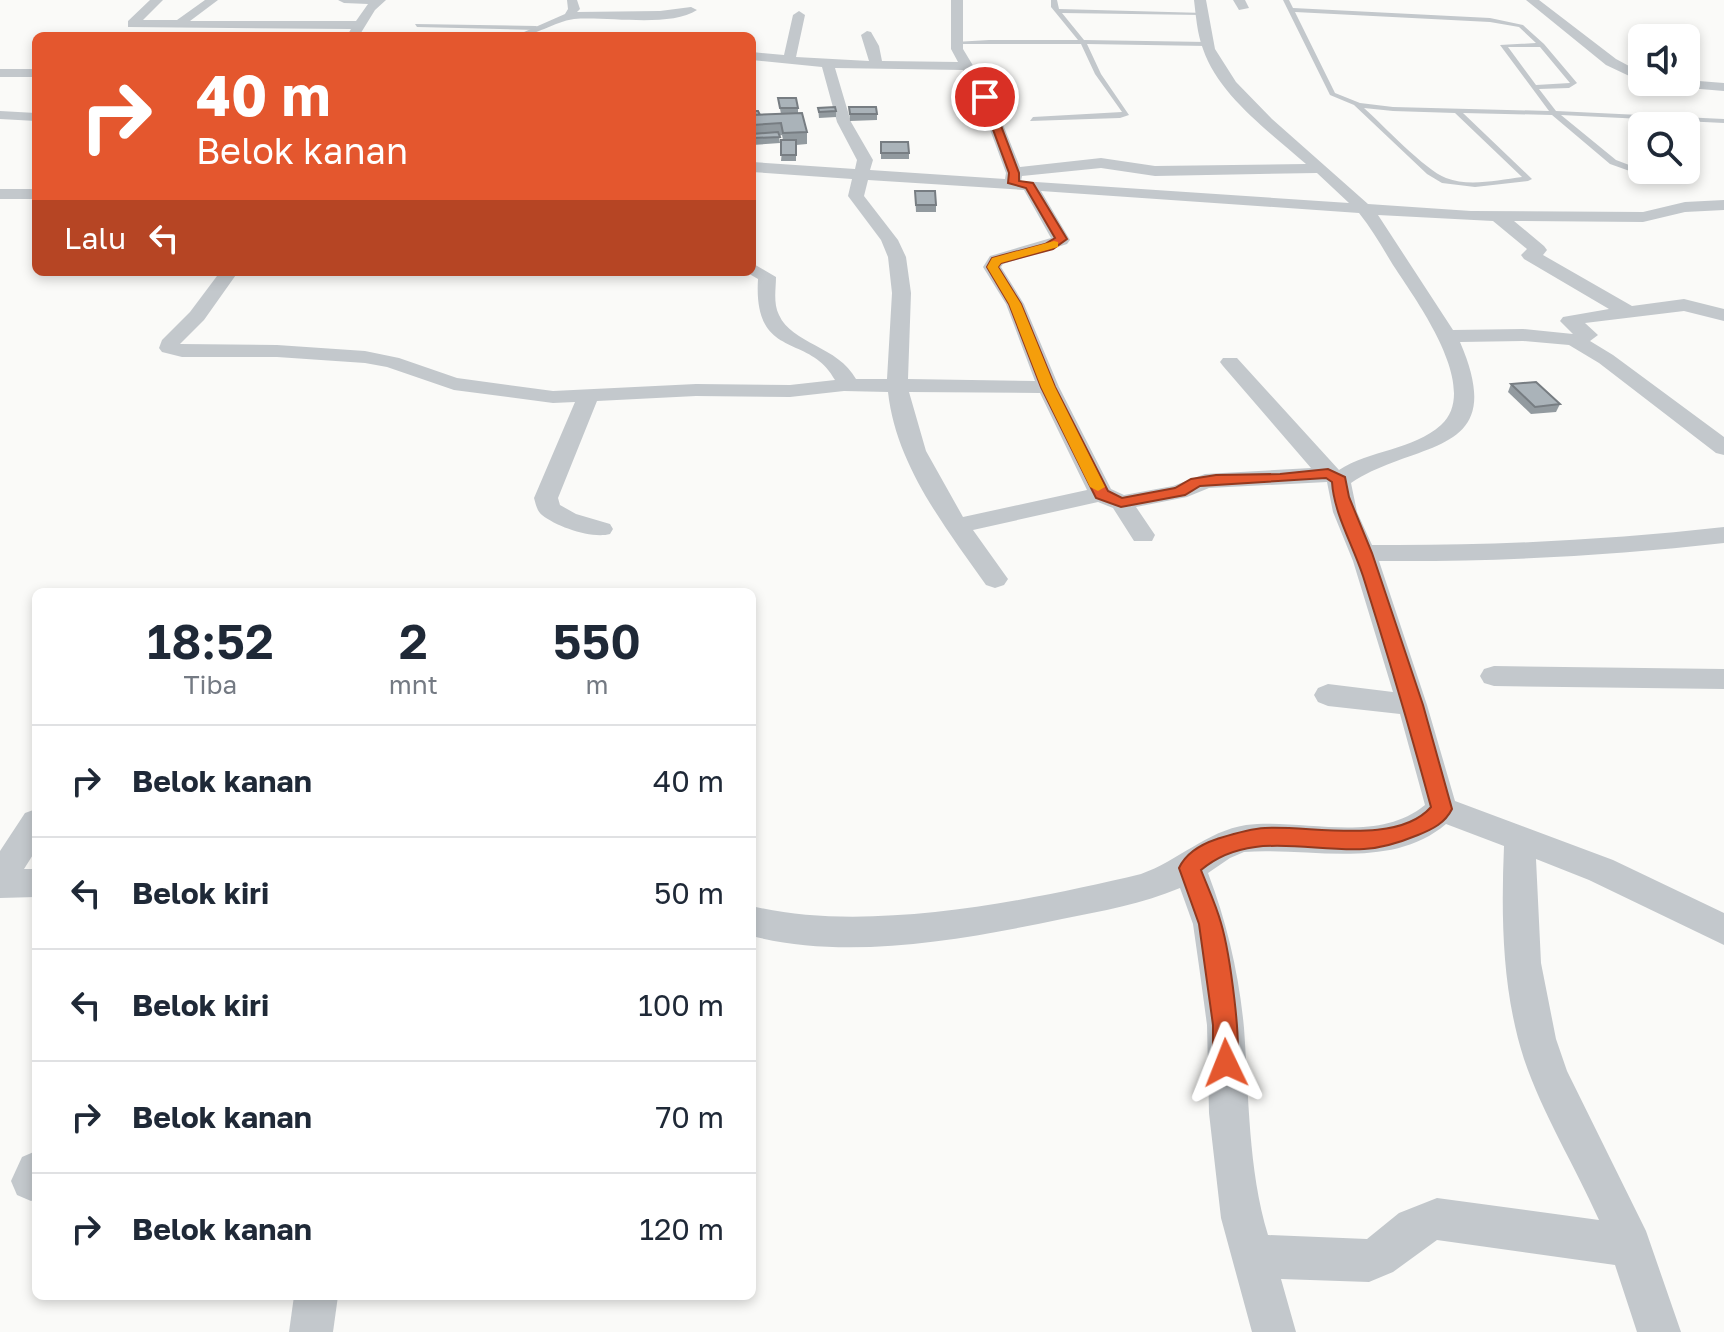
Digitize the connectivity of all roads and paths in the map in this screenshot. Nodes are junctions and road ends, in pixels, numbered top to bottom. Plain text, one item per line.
1 (157, 0) edge
2 (212, 0) edge
3 (344, 0) edge
4 (379, 0) edge
5 (572, 0) edge
6 (957, 0) edge
7 (1054, 0) edge
8 (1286, 0) edge
9 (1532, 0) edge
10 (1201, 7) edge
11 (691, 10) dead end
12 (1291, 10) junction
13 (1057, 11) junction
14 (799, 15) dead end
15 (569, 16) junction
16 (181, 24) junction
17 (417, 25) dead end
18 (536, 28) junction
19 (357, 31) edge
20 (528, 32) edge
21 (867, 35) dead end
22 (958, 42) junction
23 (1084, 44) junction
24 (1207, 44) junction
25 (1542, 45) junction
26 (756, 56) edge
27 (789, 60) junction
28 (828, 64) junction
29 (876, 65) junction
30 (966, 66) junction
31 (1628, 71) edge
32 (0, 73) edge
33 (32, 73) edge
34 (1700, 85) edge
35 (1533, 87) junction
36 (1724, 87) edge
37 (1357, 105) junction
38 (1457, 111) junction
39 (1554, 113) junction
40 (0, 115) edge
41 (32, 117) edge
42 (1033, 119) dead end
43 (1724, 121) edge
44 (756, 167) edge
45 (1320, 168) junction
46 (1628, 168) edge
47 (862, 174) junction
48 (1019, 180) junction
49 (0, 194) edge
50 (32, 194) edge
51 (1724, 205) edge
52 (1365, 210) junction
53 (1498, 217) junction
54 (756, 270) edge
55 (226, 276) edge
56 (1629, 312) junction
57 (1724, 315) edge
58 (1448, 336) junction
59 (1574, 340) junction
60 (1230, 362) dead end
61 (844, 385) junction
62 (898, 387) junction
63 (1048, 387) junction
64 (589, 395) junction
65 (1724, 448) edge
66 (1334, 477) junction
67 (1111, 498) junction
68 (957, 526) junction
69 (601, 529) dead end
70 (1143, 535) dead end
71 (1724, 535) edge
72 (1364, 553) junction
73 (995, 579) dead end
74 (1494, 676) dead end
75 (1724, 679) edge
76 (1328, 695) dead end
77 (1413, 705) junction
78 (1442, 809) junction
79 (32, 829) edge
80 (1520, 838) junction
81 (1190, 868) junction
82 (0, 882) edge
83 (32, 883) edge
84 (756, 922) edge
85 (1724, 930) edge
86 (1631, 1246) junction
87 (1252, 1256) junction
88 (315, 1300) edge
89 (311, 1332) edge
90 (1274, 1332) edge
91 (1659, 1332) edge

1 - 16 street
2 - 16 street
3 - 4 street
4 - 19 street
5 - 15 street
6 - 22 street
7 - 13 lane
8 - 12 lane
9 - 31 street
10 - 13 lane
10 - 24 street
11 - 15 street
12 - 25 lane
12 - 37 lane
13 - 23 lane
14 - 27 street
15 - 18 street
16 - 19 street
17 - 18 lane
18 - 20 street
21 - 29 street
22 - 23 lane
22 - 30 street
23 - 24 lane
23 - 42 lane
24 - 45 street
25 - 35 lane
25 - 35 lane
26 - 27 street
27 - 28 street
28 - 29 street
28 - 47 street
29 - 30 street
30 - 48 street
32 - 33 street
34 - 36 street
35 - 39 lane
37 - 38 lane
37 - 38 lane
38 - 39 lane
39 - 43 lane
39 - 46 lane
40 - 41 street
44 - 47 street
45 - 48 street
45 - 52 street
47 - 48 street
47 - 62 street
48 - 52 street
48 - 63 street
49 - 50 street
51 - 53 street
52 - 53 street
52 - 58 street
53 - 56 street
54 - 61 street
55 - 64 street
56 - 57 street
56 - 59 street
58 - 59 street
58 - 66 street
59 - 65 street
60 - 66 street
61 - 62 street
61 - 64 street
62 - 63 street
62 - 68 street
63 - 67 street
64 - 69 street
66 - 67 street
66 - 72 street
67 - 68 street
67 - 70 street
68 - 73 street
71 - 72 street
72 - 77 street
74 - 75 street
76 - 77 street
77 - 78 street
78 - 80 street
78 - 81 street
79 - 82 street
80 - 85 street
80 - 86 street
81 - 84 street
81 - 87 street
82 - 83 street
86 - 87 street
86 - 91 street
87 - 90 street
88 - 89 street

